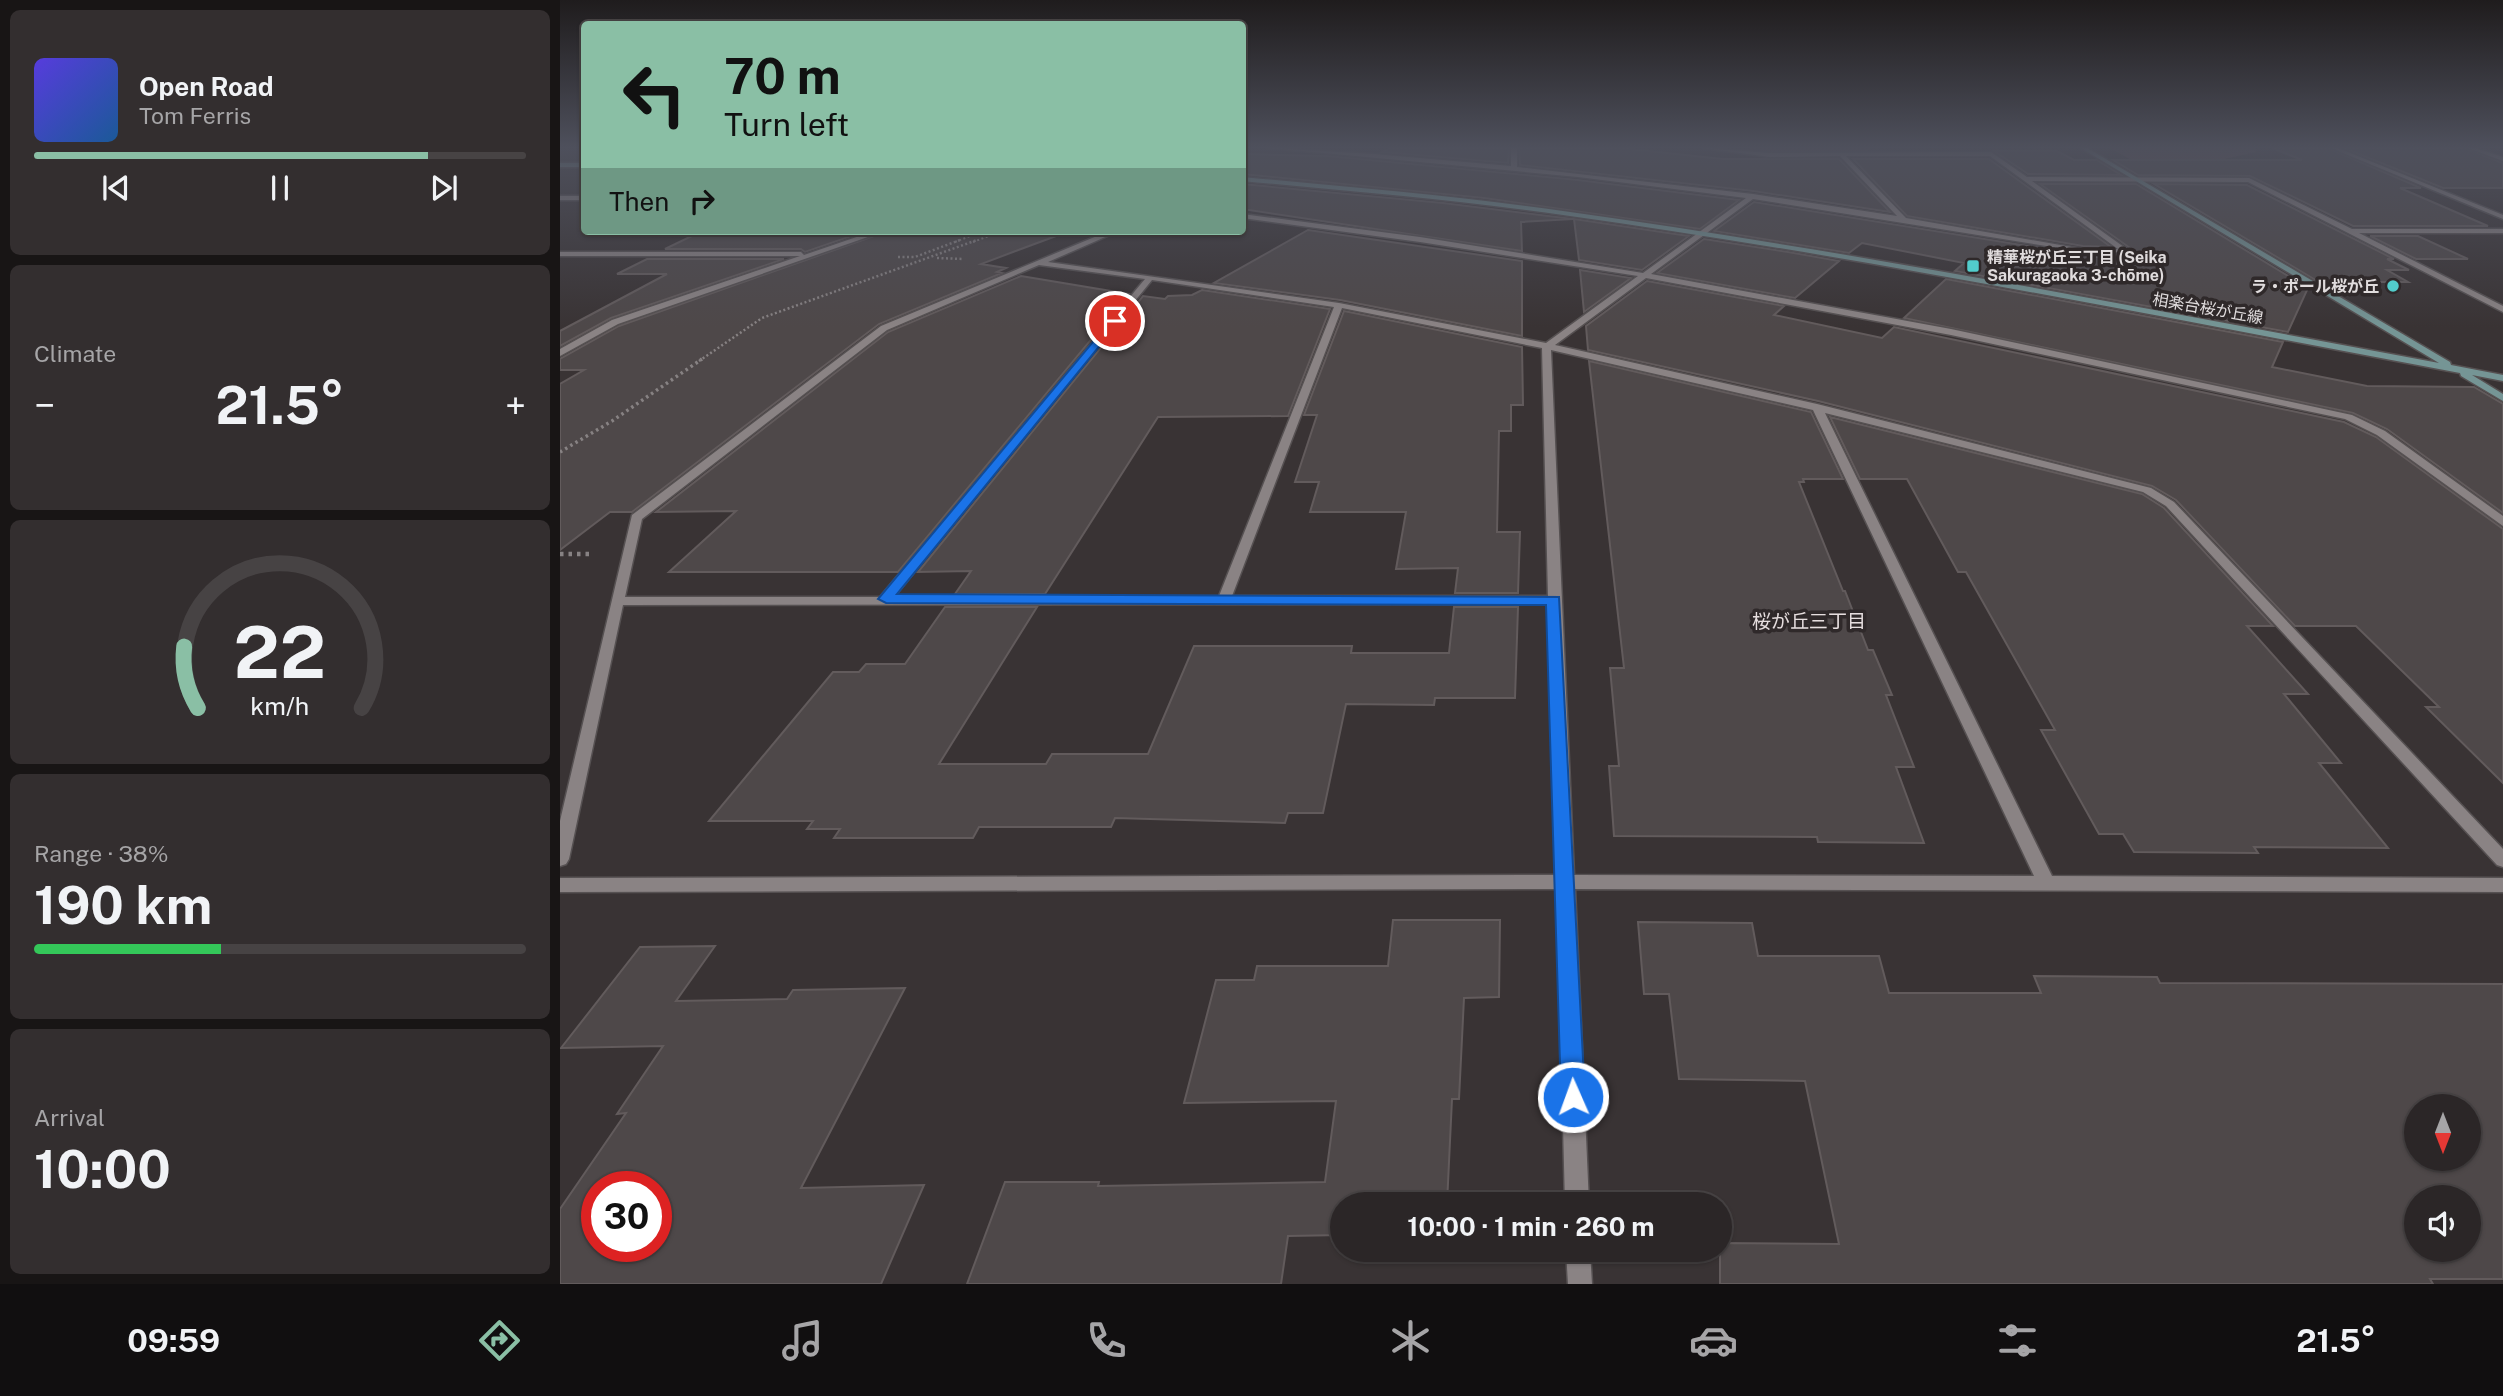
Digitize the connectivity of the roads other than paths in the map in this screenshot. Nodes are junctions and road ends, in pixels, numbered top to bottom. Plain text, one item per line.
1 (1533, 208) edge
2 (1737, 208) edge
3 (1828, 208) edge
4 (1893, 208) edge
5 (2067, 208) edge
6 (2186, 208) edge
7 (2304, 208) edge
8 (2481, 208) edge
9 (1246, 216) edge
10 (2503, 217) edge
11 (1904, 220) junction
12 (2349, 231) junction
13 (2503, 231) edge
14 (1706, 232) junction
15 (869, 235) edge
16 (1105, 235) edge
17 (560, 254) edge
18 (813, 254) junction
19 (1038, 263) junction
20 (1645, 276) junction
21 (1150, 278) junction
22 (1339, 305) junction
23 (2503, 309) edge
24 (1546, 347) junction
25 (560, 353) edge
26 (2456, 369) junction
27 (2503, 378) edge
28 (2503, 398) edge
29 (1817, 407) junction
30 (2503, 522) edge
31 (1225, 598) junction
32 (886, 599) junction
33 (1554, 600) junction
34 (620, 601) junction
35 (560, 859) edge
36 (2503, 860) edge
37 (1566, 882) junction
38 (2048, 884) junction
39 (560, 885) edge
40 (2503, 885) edge
41 (1577, 1192) edge
42 (1579, 1262) edge
43 (1580, 1284) edge

1 - 14 main road, 相楽台桜が丘線
2 - 14 street
3 - 11 street
4 - 11 street
5 - 11 street
6 - 26 main road
7 - 12 street
8 - 10 street
9 - 20 street
12 - 13 street
12 - 23 street
14 - 20 street
14 - 26 main road, 相楽台桜が丘線
15 - 18 street
16 - 19 street
17 - 18 street
18 - 25 street
19 - 21 street
19 - 34 street
20 - 24 street
20 - 30 street
21 - 22 street
21 - 32 street
22 - 24 street
22 - 31 street
24 - 29 street
24 - 33 street
26 - 27 main road, 相楽台桜が丘線
26 - 28 main road
29 - 36 street
29 - 38 street
31 - 32 street
31 - 33 street
32 - 34 street
33 - 37 street
34 - 35 street
37 - 38 street
37 - 39 street
37 - 41 street
38 - 40 street
42 - 43 street

